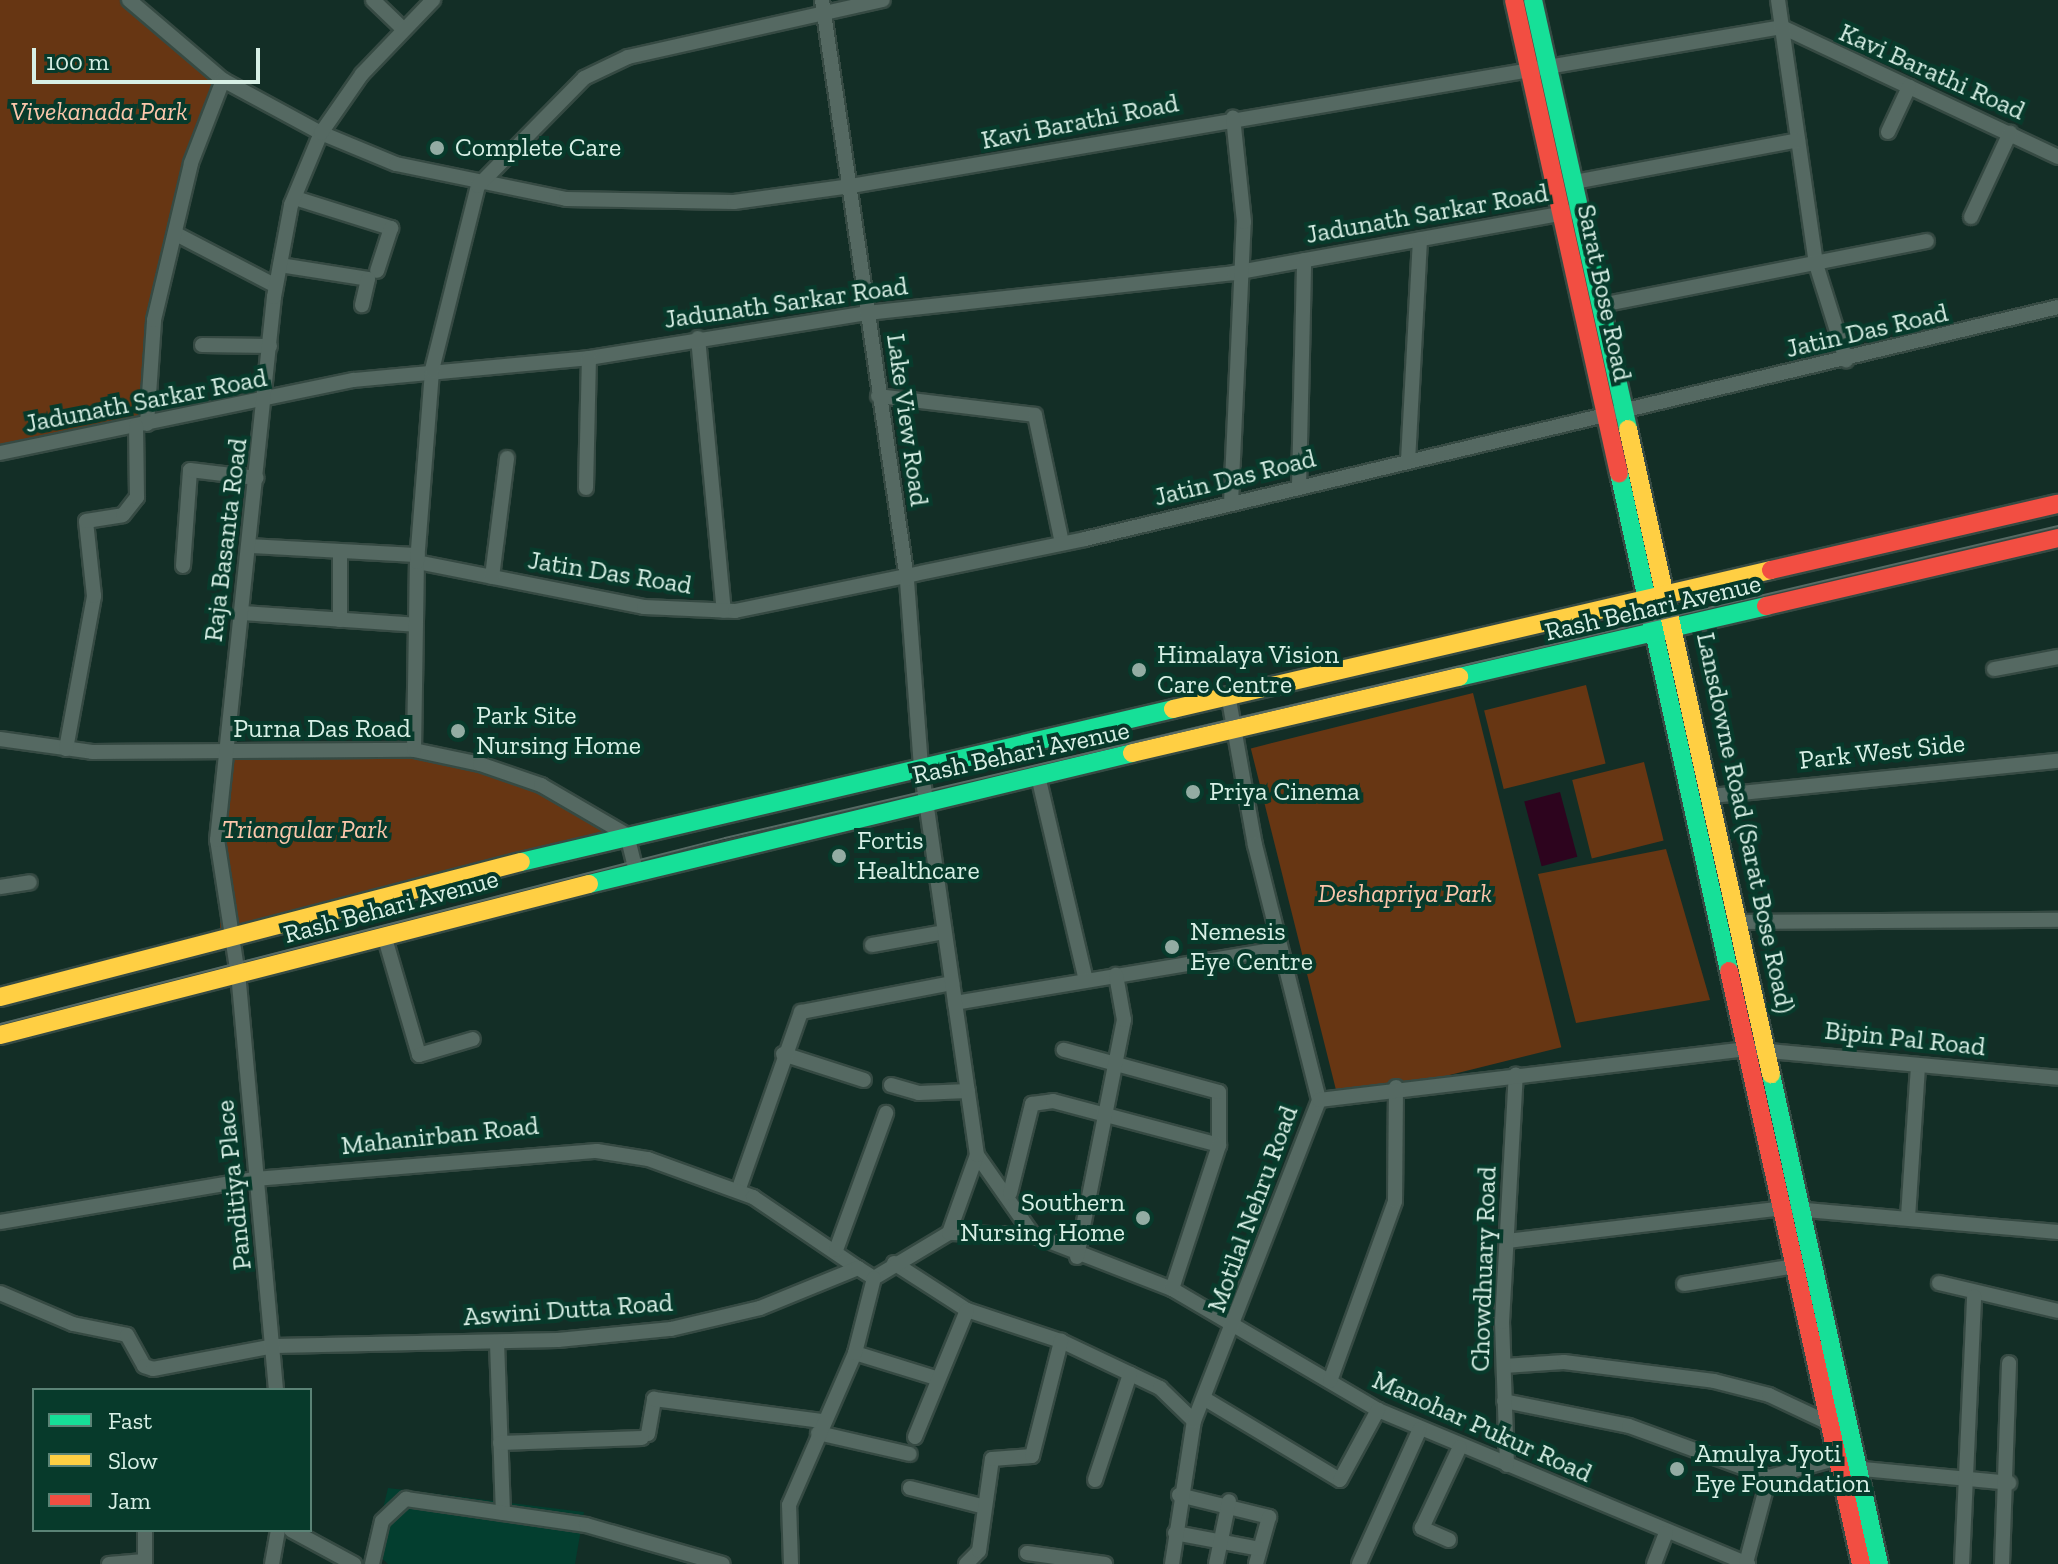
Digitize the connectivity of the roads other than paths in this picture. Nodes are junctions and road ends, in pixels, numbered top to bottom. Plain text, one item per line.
1 (129, 0) edge
2 (373, 0) edge
3 (433, 0) edge
4 (883, 0) edge
5 (1514, 0) edge
6 (1533, 0) edge
7 (1778, 0) edge
8 (822, 5) edge
9 (1782, 27) junction
10 (403, 29) junction
11 (1547, 64) junction
12 (1527, 67) junction
13 (223, 80) junction
14 (1909, 87) junction
15 (1233, 118) junction
16 (1888, 132) dead end
17 (321, 133) junction
18 (2010, 133) junction
19 (1798, 140) junction
20 (2058, 157) edge
21 (1574, 182) junction
22 (478, 186) junction
23 (851, 186) junction
24 (295, 198) junction
25 (1581, 210) junction
26 (1561, 214) junction
27 (1971, 217) dead end
28 (178, 235) junction
29 (1420, 239) junction
30 (1927, 241) dead end
31 (1304, 260) junction
32 (1816, 264) junction
33 (280, 265) junction
34 (377, 271) dead end
35 (1243, 271) junction
36 (276, 286) junction
37 (362, 305) dead end
38 (1601, 305) junction
39 (2058, 307) edge
40 (867, 313) junction
41 (698, 338) junction
42 (202, 345) dead end
43 (270, 346) junction
44 (589, 358) junction
45 (1846, 360) junction
46 (432, 370) junction
47 (878, 396) junction
48 (265, 404) junction
49 (1622, 411) junction
50 (1603, 416) junction
51 (142, 425) junction
52 (0, 453) edge
53 (507, 458) dead end
54 (1408, 461) junction
55 (257, 478) junction
56 (1299, 487) junction
57 (586, 488) dead end
58 (1231, 503) junction
59 (2058, 504) edge
60 (2003, 515) junction
61 (2058, 538) edge
62 (1062, 543) junction
63 (250, 546) junction
64 (2011, 549) junction
65 (340, 552) junction
66 (418, 558) junction
67 (183, 566) dead end
68 (492, 577) junction
69 (907, 579) junction
70 (1666, 591) junction
71 (1642, 597) junction
72 (724, 611) junction
73 (242, 613) junction
74 (340, 620) junction
75 (416, 625) junction
76 (1676, 630) junction
77 (1652, 635) junction
78 (2058, 657) edge
79 (1994, 669) dead end
80 (1228, 694) junction
81 (1235, 732) junction
82 (0, 739) edge
83 (66, 749) junction
84 (414, 750) junction
85 (223, 753) junction
86 (2058, 761) edge
87 (921, 767) junction
88 (1038, 776) junction
89 (1711, 796) junction
90 (926, 800) junction
91 (627, 835) junction
92 (636, 871) junction
93 (30, 882) dead end
94 (0, 887) edge
95 (2058, 920) edge
96 (1740, 922) junction
97 (944, 932) junction
98 (384, 935) junction
99 (229, 941) junction
100 (872, 945) dead end
101 (1279, 949) junction
102 (238, 975) junction
103 (1116, 975) junction
104 (1086, 980) junction
105 (952, 983) junction
106 (0, 997) edge
107 (955, 1003) junction
108 (0, 1035) edge
109 (473, 1039) dead end
110 (1747, 1049) junction
111 (1064, 1050) dead end
112 (1770, 1051) junction
113 (783, 1054) junction
114 (1116, 1065) junction
115 (1918, 1066) junction
116 (1516, 1074) junction
117 (2058, 1078) edge
118 (864, 1080) dead end
119 (891, 1085) dead end
120 (1396, 1087) junction
121 (968, 1091) junction
122 (1319, 1100) junction
123 (886, 1113) dead end
124 (1103, 1113) junction
125 (1219, 1145) junction
126 (977, 1155) junction
127 (255, 1179) junction
128 (738, 1191) junction
129 (1010, 1193) junction
130 (1783, 1208) junction
131 (1804, 1209) junction
132 (1908, 1217) junction
133 (0, 1222) edge
134 (2058, 1232) edge
135 (949, 1233) junction
136 (1033, 1235) junction
137 (1507, 1241) junction
138 (836, 1250) junction
139 (1077, 1257) junction
140 (894, 1263) junction
141 (1795, 1266) junction
142 (858, 1268) junction
143 (874, 1278) junction
144 (1939, 1283) dead end
145 (1684, 1284) dead end
146 (1172, 1289) junction
147 (0, 1293) edge
148 (1974, 1296) junction
149 (967, 1310) junction
150 (2058, 1311) edge
151 (1238, 1325) junction
152 (1061, 1341) junction
153 (497, 1342) junction
154 (275, 1346) junction
155 (855, 1353) junction
156 (2009, 1363) dead end
157 (1504, 1366) junction
158 (1130, 1374) junction
159 (936, 1378) junction
160 (1330, 1381) junction
161 (276, 1388) edge
162 (1205, 1399) junction
163 (1504, 1401) junction
164 (1378, 1410) junction
165 (1194, 1421) junction
166 (1831, 1424) junction
167 (819, 1427) junction
168 (1420, 1429) junction
169 (915, 1437) dead end
170 (500, 1443) junction
171 (1460, 1447) junction
172 (910, 1454) dead end
173 (1838, 1458) junction
174 (1507, 1465) junction
175 (1862, 1469) junction
176 (1769, 1477) junction
177 (1965, 1478) junction
178 (1095, 1480) dead end
179 (2009, 1483) junction
180 (910, 1488) dead end
181 (1179, 1495) junction
182 (1229, 1503) junction
183 (985, 1507) junction
184 (503, 1513) junction
185 (145, 1532) edge
186 (278, 1532) edge
187 (295, 1532) edge
188 (1175, 1533) junction
189 (1666, 1533) junction
190 (1220, 1540) junction
191 (1449, 1540) dead end
192 (1260, 1549) junction
193 (1027, 1553) dead end
194 (144, 1562) edge
195 (109, 1564) edge
196 (272, 1564) edge
197 (354, 1564) edge
198 (372, 1564) edge
199 (723, 1564) edge
200 (791, 1564) edge
201 (966, 1564) edge
202 (1105, 1564) edge
203 (1172, 1564) edge
204 (1216, 1564) edge
205 (1256, 1564) edge
206 (1359, 1564) edge
207 (1654, 1564) edge
208 (1747, 1564) edge
209 (1861, 1564) edge
210 (1879, 1564) edge
211 (1962, 1564) edge
212 (2002, 1564) edge

1 - 13 street, Kavi Barathi Road
2 - 10 street
3 - 10 street, Raja Basanta Road
4 - 8 street
5 - 12 main road, Sarat Bose Road
6 - 11 main road, Lansdowne Road (Sarat Bose Road)
7 - 9 street
8 - 22 street
8 - 23 street, Lake View Road
9 - 11 street, Kavi Barathi Road
9 - 14 street, Kavi Barathi Road
9 - 19 street
10 - 17 street, Raja Basanta Road
11 - 12 street, Kavi Barathi Road
11 - 21 main road, Lansdowne Road (Sarat Bose Road)
12 - 15 street, Kavi Barathi Road
12 - 26 main road, Sarat Bose Road
13 - 17 street, Kavi Barathi Road
13 - 28 street
14 - 16 street
14 - 18 street, Kavi Barathi Road
15 - 23 street, Kavi Barathi Road
15 - 35 street
17 - 22 street, Kavi Barathi Road
17 - 24 street, Raja Basanta Road
18 - 20 street, Kavi Barathi Road
18 - 27 street
19 - 21 street
19 - 32 street
21 - 25 main road, Lansdowne Road (Sarat Bose Road)
22 - 23 street, Kavi Barathi Road
22 - 46 street
23 - 40 street, Lake View Road
24 - 33 street, Raja Basanta Road
24 - 34 street
25 - 26 street, Jadunath Sarkar Road
25 - 38 main road, Lansdowne Road (Sarat Bose Road)
26 - 29 street, Jadunath Sarkar Road
26 - 50 main road, Sarat Bose Road
28 - 36 street
28 - 51 street
29 - 31 street, Jadunath Sarkar Road
29 - 54 street
30 - 32 street
31 - 35 street, Jadunath Sarkar Road
31 - 56 street
32 - 38 street
32 - 45 street
33 - 36 street, Raja Basanta Road
33 - 37 street
35 - 40 street, Jadunath Sarkar Road
35 - 58 street
36 - 43 street, Raja Basanta Road
38 - 49 main road, Lansdowne Road (Sarat Bose Road)
39 - 45 street, Jatin Das Road
40 - 41 street, Jadunath Sarkar Road
40 - 47 street, Lake View Road
41 - 44 street, Jadunath Sarkar Road
41 - 72 street
42 - 43 street
43 - 48 street, Raja Basanta Road
44 - 46 street, Jadunath Sarkar Road
44 - 57 street
45 - 49 street, Jatin Das Road
46 - 48 street, Jadunath Sarkar Road
46 - 66 street
47 - 62 street
47 - 69 street, Lake View Road
48 - 51 street, Jadunath Sarkar Road
48 - 55 street, Raja Basanta Road
49 - 50 street, Jatin Das Road
49 - 70 main road, Lansdowne Road (Sarat Bose Road)
50 - 54 street, Jatin Das Road
50 - 71 main road, Sarat Bose Road
51 - 52 street, Jadunath Sarkar Road
51 - 83 street
53 - 68 street
54 - 56 street, Jatin Das Road
55 - 63 street, Raja Basanta Road
55 - 67 street
56 - 58 street, Jatin Das Road
58 - 62 street, Jatin Das Road
59 - 60 main road, Rash Behari Avenue
60 - 64 main road
60 - 70 main road, Rash Behari Avenue
61 - 64 main road, Rash Behari Avenue
62 - 69 street, Jatin Das Road
63 - 65 street, Jatin Das Road
63 - 73 street, Raja Basanta Road
64 - 76 main road, Rash Behari Avenue
65 - 66 street, Jatin Das Road
65 - 74 street
66 - 68 street, Jatin Das Road
66 - 75 street
68 - 72 street, Jatin Das Road
69 - 72 street, Jatin Das Road
69 - 87 street, Lake View Road
70 - 71 main road, Rash Behari Avenue
70 - 76 main road, Lansdowne Road (Sarat Bose Road)
71 - 77 main road, Lansdowne Road (Sarat Bose Road)
71 - 80 main road, Rash Behari Avenue
73 - 74 street
73 - 85 street, Raja Basanta Road
74 - 75 street
75 - 84 street
76 - 77 main road, Rash Behari Avenue
76 - 89 main road, Lansdowne Road (Sarat Bose Road)
77 - 81 main road, Rash Behari Avenue
77 - 110 main road, Lansdowne Road (Sarat Bose Road)
78 - 79 street
80 - 81 street
80 - 87 main road, Rash Behari Avenue
81 - 88 main road, Rash Behari Avenue
81 - 101 street
82 - 83 street, Purna Das Road
83 - 85 street, Purna Das Road
84 - 85 street, Purna Das Road
84 - 91 street, Purna Das Road
85 - 99 street, Raja Basanta Road
86 - 89 street, Park West Side
87 - 90 street, Lake View Road
87 - 91 main road, Rash Behari Avenue
88 - 90 main road, Rash Behari Avenue
88 - 104 street
89 - 96 main road, Lansdowne Road (Sarat Bose Road)
90 - 92 main road, Rash Behari Avenue
90 - 97 street
91 - 92 street
91 - 99 main road, Rash Behari Avenue
92 - 98 main road, Rash Behari Avenue
93 - 94 street
95 - 96 street
96 - 112 main road, Lansdowne Road (Sarat Bose Road)
97 - 100 street
97 - 105 street
98 - 102 main road, Rash Behari Avenue
98 - 109 street
99 - 102 street, Panditiya Place
99 - 106 main road, Rash Behari Avenue
101 - 103 street
101 - 122 street
102 - 108 main road, Rash Behari Avenue
102 - 127 street, Panditiya Place
103 - 104 street
103 - 114 street
104 - 107 street
105 - 107 street
105 - 113 street
107 - 121 street
110 - 112 street, Bipin Pal Road
110 - 116 street, Motilal Nehru Road
110 - 130 main road, Lansdowne Road (Sarat Bose Road)
111 - 114 street
112 - 115 street, Bipin Pal Road
112 - 131 main road, Lansdowne Road (Sarat Bose Road)
113 - 118 street
113 - 128 street
114 - 124 street
114 - 125 street
115 - 117 street, Bipin Pal Road
115 - 132 street
116 - 120 street, Motilal Nehru Road
116 - 137 street, Chowdhuary Road
119 - 121 street
120 - 122 street, Motilal Nehru Road
120 - 160 street
121 - 126 street
122 - 151 street, Motilal Nehru Road
123 - 138 street
124 - 125 street
124 - 129 street
124 - 139 street
125 - 146 street
126 - 129 street
126 - 135 street
127 - 128 street, Mahanirban Road
127 - 133 street, Mahanirban Road
127 - 154 street, Panditiya Place
128 - 138 street, Mahanirban Road
129 - 136 street
130 - 131 street
130 - 137 street
130 - 141 main road, Lansdowne Road (Sarat Bose Road)
131 - 132 street
131 - 175 main road, Lansdowne Road (Sarat Bose Road)
132 - 134 street
135 - 136 street
135 - 140 street
136 - 139 street, Manohar Pukur Road
137 - 157 street, Chowdhuary Road
138 - 142 street, Mahanirban Road
139 - 146 street, Manohar Pukur Road
140 - 143 street
140 - 149 street
141 - 145 street
141 - 166 main road, Lansdowne Road (Sarat Bose Road)
142 - 143 street
142 - 153 street, Aswini Dutta Road
143 - 155 street
144 - 148 street
146 - 151 street, Manohar Pukur Road
147 - 154 street, Aswini Dutta Road
148 - 150 street
148 - 177 street
149 - 152 street
149 - 159 street
151 - 160 street, Manohar Pukur Road
151 - 162 street, Motilal Nehru Road
152 - 158 street
152 - 183 street
153 - 154 street, Aswini Dutta Road
153 - 170 street
154 - 161 street, Panditiya Place
155 - 159 street
155 - 167 street
156 - 179 street
157 - 163 street, Chowdhuary Road
157 - 166 street
158 - 165 street
158 - 178 street
159 - 169 street
160 - 164 street, Manohar Pukur Road
162 - 164 street
162 - 165 street, Motilal Nehru Road
163 - 174 street, Chowdhuary Road
163 - 176 street
164 - 168 street, Manohar Pukur Road
165 - 181 street, Motilal Nehru Road
166 - 173 main road, Lansdowne Road (Sarat Bose Road)
167 - 170 street
167 - 172 street
167 - 200 street
168 - 171 street, Manohar Pukur Road
168 - 206 street
170 - 184 street
171 - 174 street, Manohar Pukur Road
171 - 191 street
173 - 176 street
173 - 209 main road, Lansdowne Road (Sarat Bose Road)
174 - 189 street, Manohar Pukur Road
175 - 177 street
175 - 210 main road, Lansdowne Road (Sarat Bose Road)
176 - 208 street
177 - 179 street
177 - 211 street
179 - 212 street
180 - 183 street
181 - 182 street
181 - 188 street, Motilal Nehru Road
182 - 190 street
182 - 192 street
183 - 201 street
184 - 198 street
184 - 199 street
185 - 194 street
186 - 196 street
187 - 197 street
188 - 190 street
188 - 203 street, Motilal Nehru Road
189 - 207 street
189 - 208 street, Manohar Pukur Road
190 - 192 street
190 - 204 street
192 - 205 street
193 - 202 street
194 - 195 street

